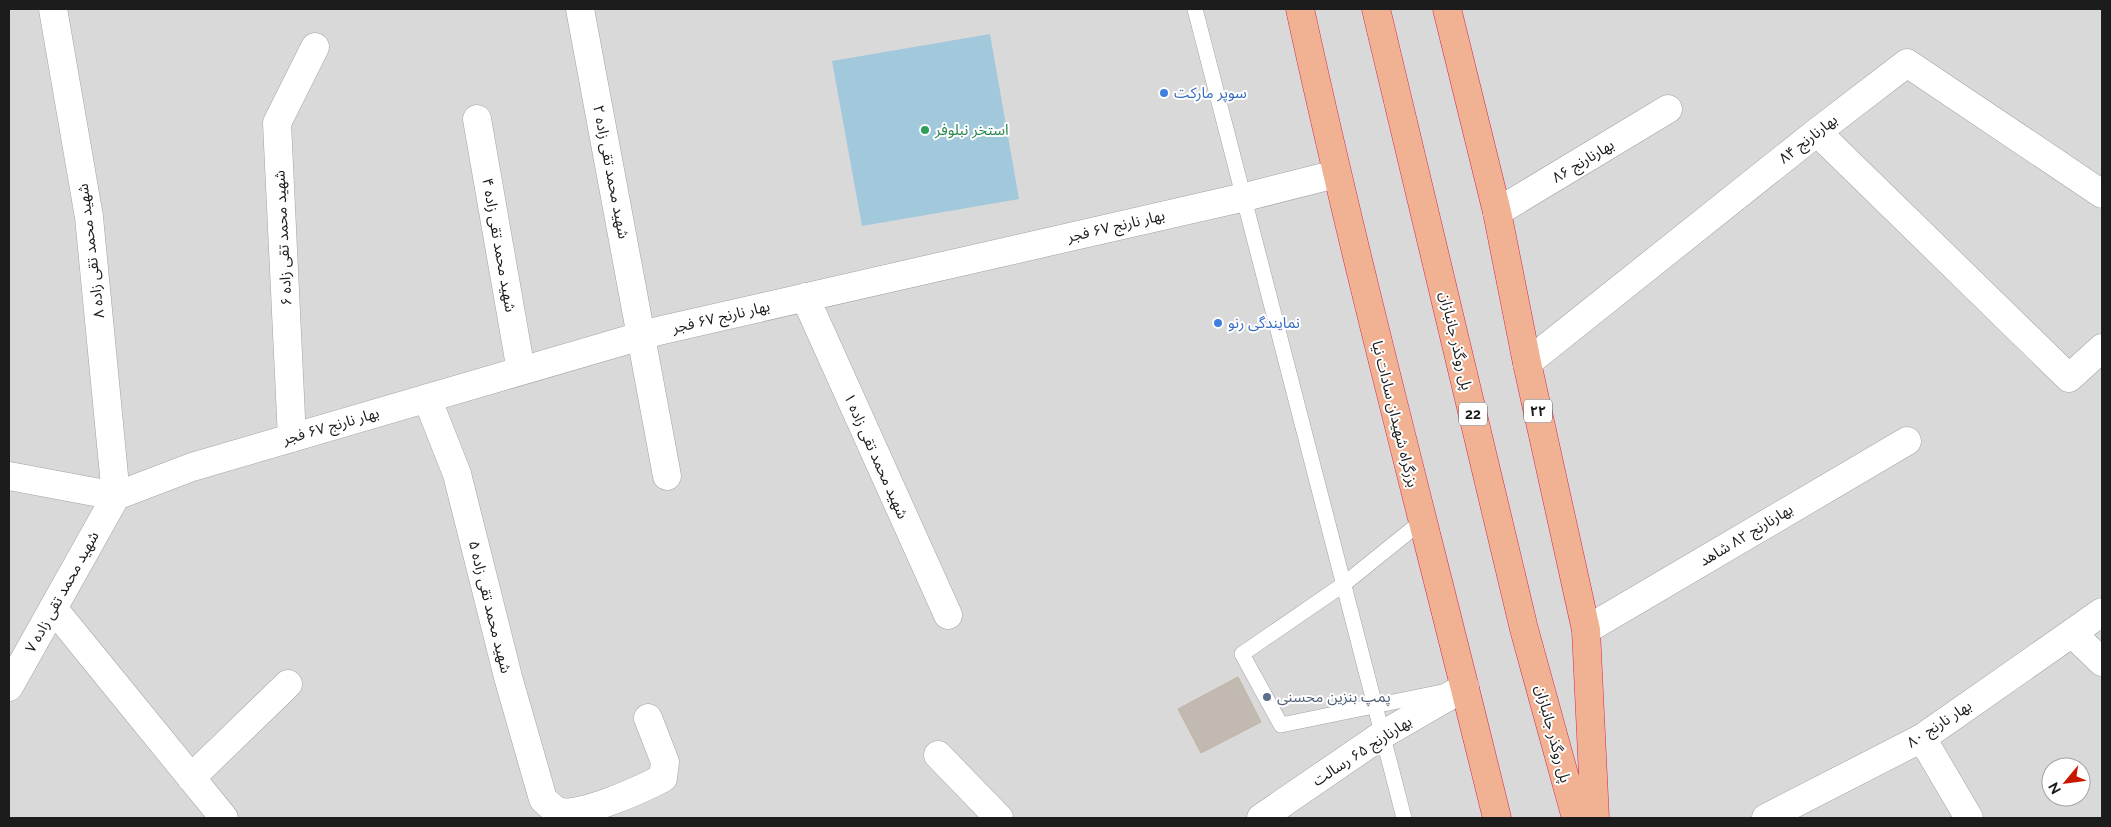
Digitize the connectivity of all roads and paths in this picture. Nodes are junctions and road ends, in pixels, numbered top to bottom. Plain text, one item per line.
1 (52, 9) edge
2 (580, 9) edge
3 (1195, 9) edge
4 (1300, 9) edge
5 (1376, 9) edge
6 (1448, 9) edge
7 (315, 47) dead end
8 (1668, 109) dead end
9 (477, 119) dead end
10 (1817, 132) junction
11 (1336, 174) junction
12 (2102, 194) edge
13 (1245, 197) junction
14 (1497, 212) junction
15 (805, 297) junction
16 (642, 336) junction
17 (2102, 348) edge
18 (1527, 363) junction
19 (521, 371) junction
20 (427, 398) junction
21 (292, 438) junction
22 (1907, 441) dead end
23 (9, 476) edge
24 (667, 476) dead end
25 (116, 496) junction
26 (1421, 522) junction
27 (1344, 584) junction
28 (53, 608) junction
29 (2102, 612) edge
30 (948, 615) dead end
31 (1586, 630) junction
32 (2072, 633) junction
33 (2102, 662) edge
34 (288, 684) dead end
35 (9, 687) edge
36 (1465, 688) junction
37 (1375, 704) junction
38 (648, 718) dead end
39 (1382, 735) junction
40 (1922, 738) junction
41 (938, 755) dead end
42 (191, 778) junction
43 (224, 818) edge
44 (999, 818) edge
45 (1261, 818) edge
46 (1404, 818) edge
47 (1497, 818) edge
48 (1576, 818) edge
49 (1595, 818) edge
50 (1766, 818) edge
51 (1969, 818) edge

1 - 25 street, شهید محمد تقی زاده ۸
2 - 16 street, شهید محمد تقی زاده ۲
3 - 13 lane
4 - 11 highway, بزرگراه شهیدان سادات نیا
5 - 48 highway, پل روگذر جانبازان / 22
6 - 14 highway, ۲۲
7 - 21 street, شهید محمد تقی زاده ۶
8 - 14 street, بهارنارنج ۸۶
9 - 19 street, شهید محمد تقی زاده ۴
10 - 12 street, بهارنارنج ۸۴
10 - 17 street
10 - 18 street, بهارنارنج ۸۴
11 - 13 street, بهار نارنج ۶۷ فجر
11 - 26 highway, بزرگراه شهیدان سادات نیا
13 - 15 street, بهار نارنج ۶۷ فجر
13 - 27 lane
14 - 18 highway, ۲۲
15 - 16 street, بهار نارنج ۶۷ فجر
15 - 30 street, شهید محمد تقی زاده ۱
16 - 19 street, بهار نارنج ۶۷ فجر
16 - 24 street, شهید محمد تقی زاده ۲
18 - 31 highway, ۲۲
19 - 20 street, بهار نارنج ۶۷ فجر
20 - 21 street, بهار نارنج ۶۷ فجر
20 - 38 street, شهید محمد تقی زاده ۵
21 - 25 street, بهار نارنج ۶۷ فجر
22 - 31 street, بهارنارنج ۸۲ شاهد
23 - 25 street
25 - 28 street, شهید محمد تقی زاده ۷
26 - 27 lane
26 - 36 highway, بزرگراه شهیدان سادات نیا
27 - 37 lane
27 - 37 lane
28 - 35 street, شهید محمد تقی زاده ۷
28 - 42 street
29 - 32 street, بهار نارنج ۸۰
31 - 49 highway, ۲۲
32 - 33 street
32 - 40 street, بهار نارنج ۸۰
34 - 42 street
36 - 37 lane
36 - 39 street, بهارنارنج ۶۵ رسالت
36 - 47 highway, بزرگراه شهیدان سادات نیا
37 - 39 lane
39 - 45 street, بهارنارنج ۶۵ رسالت
39 - 46 lane
40 - 50 street, بهار نارنج ۸۰
40 - 51 street
41 - 44 street
42 - 43 street

